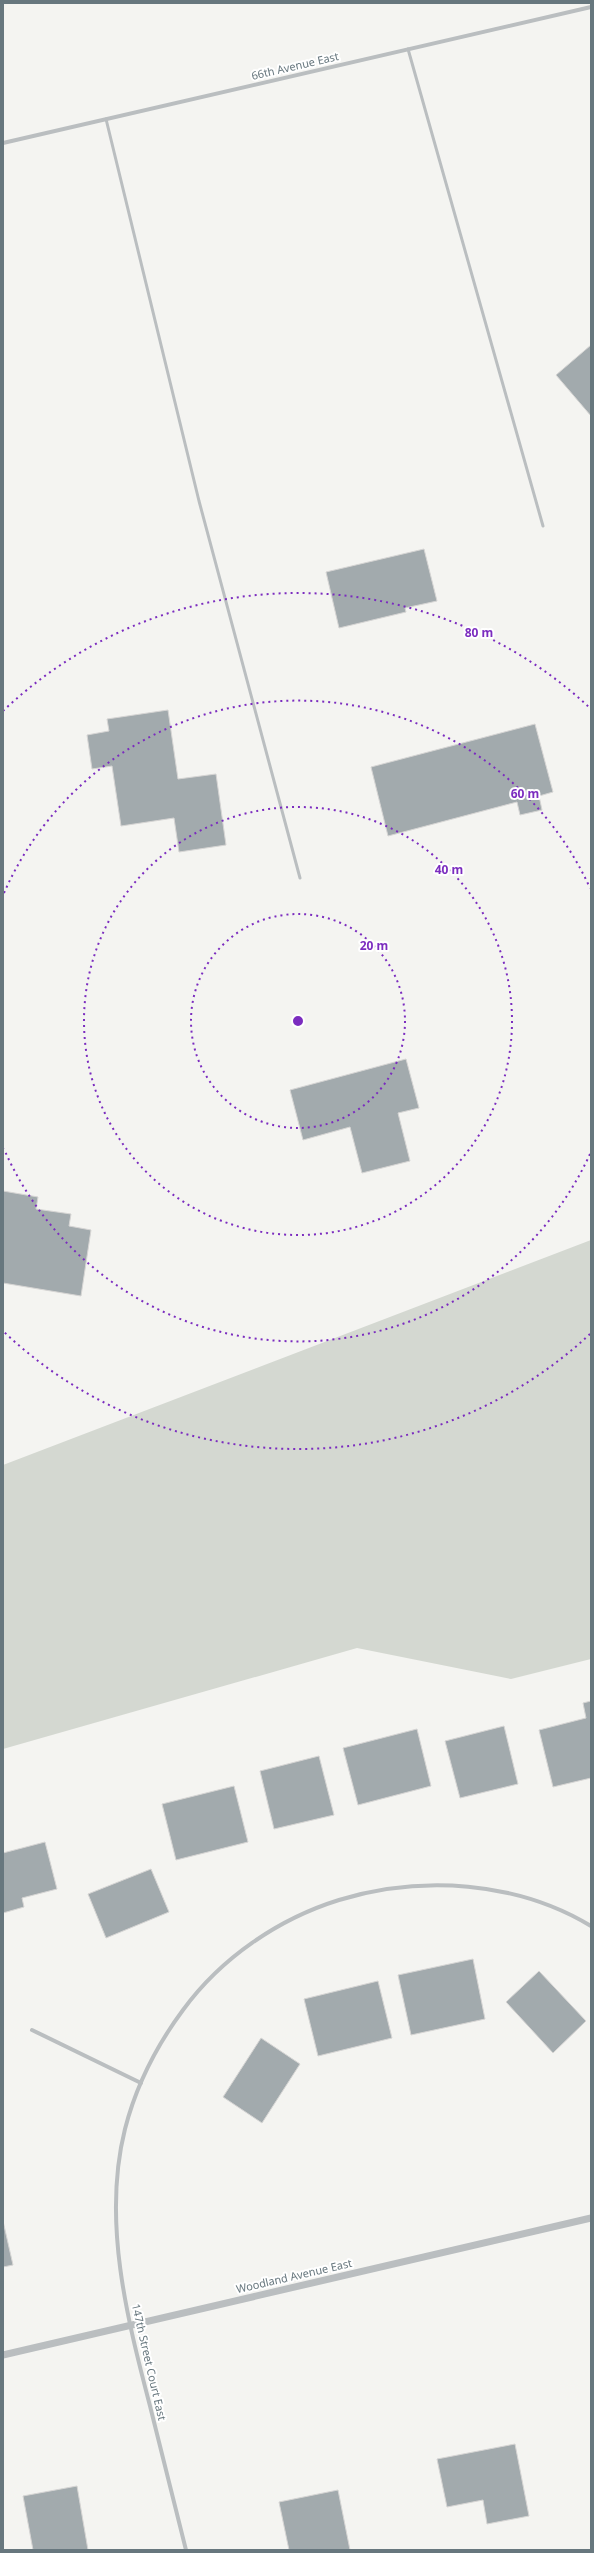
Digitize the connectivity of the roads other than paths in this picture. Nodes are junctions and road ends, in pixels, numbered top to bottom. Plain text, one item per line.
1 (591, 7) edge
2 (408, 49) junction
3 (106, 119) junction
4 (3, 143) edge
5 (543, 526) dead end
6 (300, 878) dead end
7 (591, 1926) edge
8 (32, 2030) dead end
9 (141, 2083) junction
10 (591, 2218) edge
11 (129, 2325) junction
12 (3, 2355) edge
13 (186, 2550) edge

1 - 2 street, 66th Avenue East
2 - 3 street, 66th Avenue East
2 - 5 lane
3 - 4 street, 66th Avenue East
3 - 6 lane
7 - 9 street, 147th Street Court East
8 - 9 street
9 - 11 street, 147th Street Court East
10 - 11 street, Woodland Avenue East
11 - 12 street, Woodland Avenue East
11 - 13 street, 147th Street Court East

